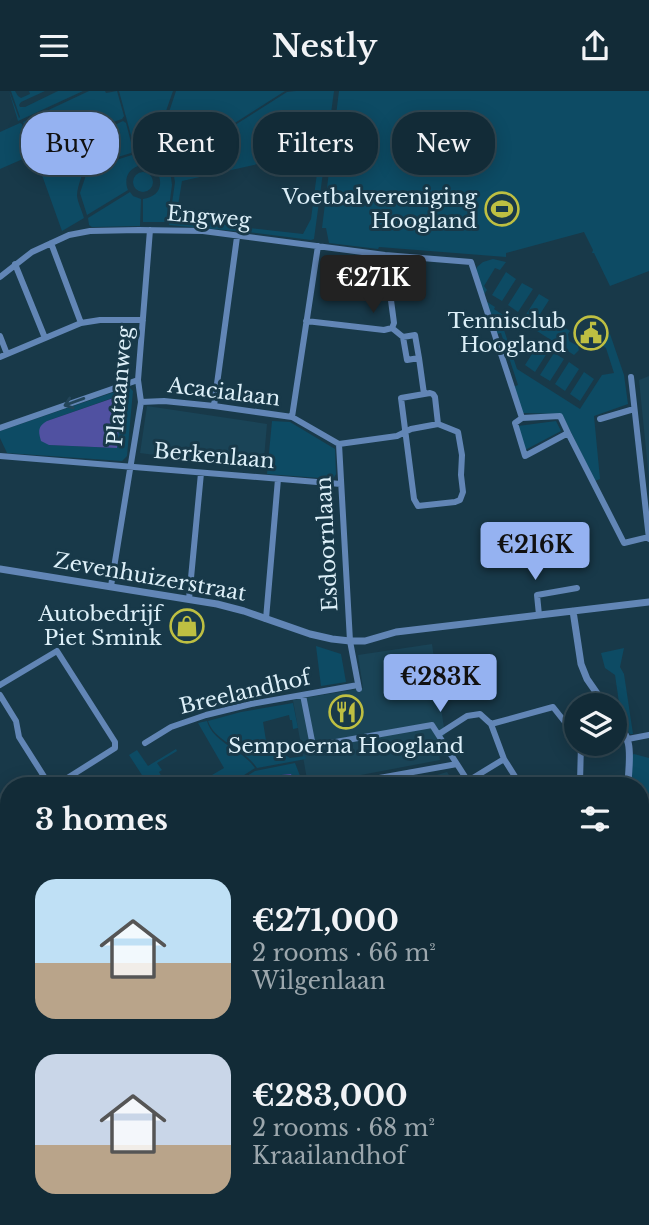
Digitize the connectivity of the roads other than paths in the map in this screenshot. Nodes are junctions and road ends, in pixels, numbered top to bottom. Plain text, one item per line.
1 (150, 230) junction
2 (237, 237) junction
3 (51, 243) junction
4 (318, 246) junction
5 (385, 255) junction
6 (15, 264) junction
7 (0, 277) edge
8 (143, 320) junction
9 (306, 321) junction
10 (81, 323) junction
11 (392, 328) junction
12 (0, 336) edge
13 (403, 337) junction
14 (45, 338) junction
15 (4, 356) edge
16 (419, 358) junction
17 (631, 377) dead end
18 (138, 380) junction
19 (424, 394) junction
20 (141, 402) junction
21 (214, 406) junction
22 (634, 409) junction
23 (292, 417) junction
24 (522, 418) junction
25 (600, 419) dead end
26 (438, 424) junction
27 (0, 428) edge
28 (405, 432) junction
29 (568, 433) junction
30 (339, 444) junction
31 (0, 447) edge
32 (2, 456) edge
33 (130, 467) junction
34 (201, 473) junction
35 (278, 479) junction
36 (341, 484) junction
37 (649, 539) edge
38 (0, 569) edge
39 (111, 586) junction
40 (577, 588) dead end
41 (189, 599) junction
42 (649, 602) edge
43 (573, 611) junction
44 (539, 615) junction
45 (266, 619) junction
46 (350, 641) junction
47 (0, 685) edge
48 (358, 687) joint
49 (597, 693) edge
50 (0, 695) edge
51 (303, 695) junction
52 (564, 721) edge
53 (491, 724) junction
54 (439, 734) junction
55 (649, 735) edge
56 (628, 739) joint
57 (145, 743) dead end
58 (581, 756) edge
59 (504, 759) junction
60 (457, 764) junction
61 (44, 777) edge
62 (70, 777) edge
63 (385, 777) edge
64 (465, 777) edge
65 (479, 777) edge
66 (516, 777) edge
67 (580, 777) edge
68 (628, 777) edge

1 - 2 street, Engweg
1 - 3 street, Engweg
1 - 8 street, Plataanweg
2 - 4 street, Engweg
2 - 21 street
3 - 6 street, Engweg
3 - 10 street
4 - 5 street, Engweg
4 - 9 street
5 - 11 street
5 - 24 street, Engweg
6 - 7 street, Engweg
6 - 14 street
8 - 10 street
8 - 18 street, Plataanweg
9 - 11 street
9 - 23 street
10 - 14 street
11 - 13 street
12 - 15 street
13 - 16 street
13 - 16 street
14 - 15 street
16 - 19 street
17 - 22 street
18 - 20 street, Plataanweg
18 -> 27 street
19 - 26 street
19 - 28 street
20 - 21 street, Acacialaan
20 - 33 street, Plataanweg
21 - 23 street, Acacialaan
22 - 25 street
22 - 37 street
23 - 30 street, Acacialaan
24 - 29 street
24 - 29 street, Engweg
26 - 28 street
26 - 28 street
28 - 30 street
29 - 37 street
30 - 36 street, Esdoornlaan
31 - 32 street
32 - 33 street, Berkenlaan
33 - 34 street, Berkenlaan
33 - 39 street, Plataanweg
34 - 35 street, Berkenlaan
34 - 41 street
35 - 36 street, Berkenlaan
35 - 45 street
36 - 46 street, Esdoornlaan
38 - 39 street, Zevenhuizerstraat
39 - 41 street, Zevenhuizerstraat
40 - 44 street
41 - 45 street, Zevenhuizerstraat
42 - 43 street, Zevenhuizerstraat
43 - 44 street, Zevenhuizerstraat
43 - 49 street
44 - 46 street, Zevenhuizerstraat
45 - 46 street, Zevenhuizerstraat
46 - 48 street, Esdoornlaan
47 - 62 street
48 - 51 street, Breelandhof
50 - 61 street
51 - 54 street
51 - 57 street, Breelandhof
52 - 53 street
53 - 54 street
53 - 59 street
54 - 60 street
55 - 56 street
56 - 68 street
58 - 67 street
59 - 65 street
59 - 66 street
60 - 63 street
60 - 64 street

